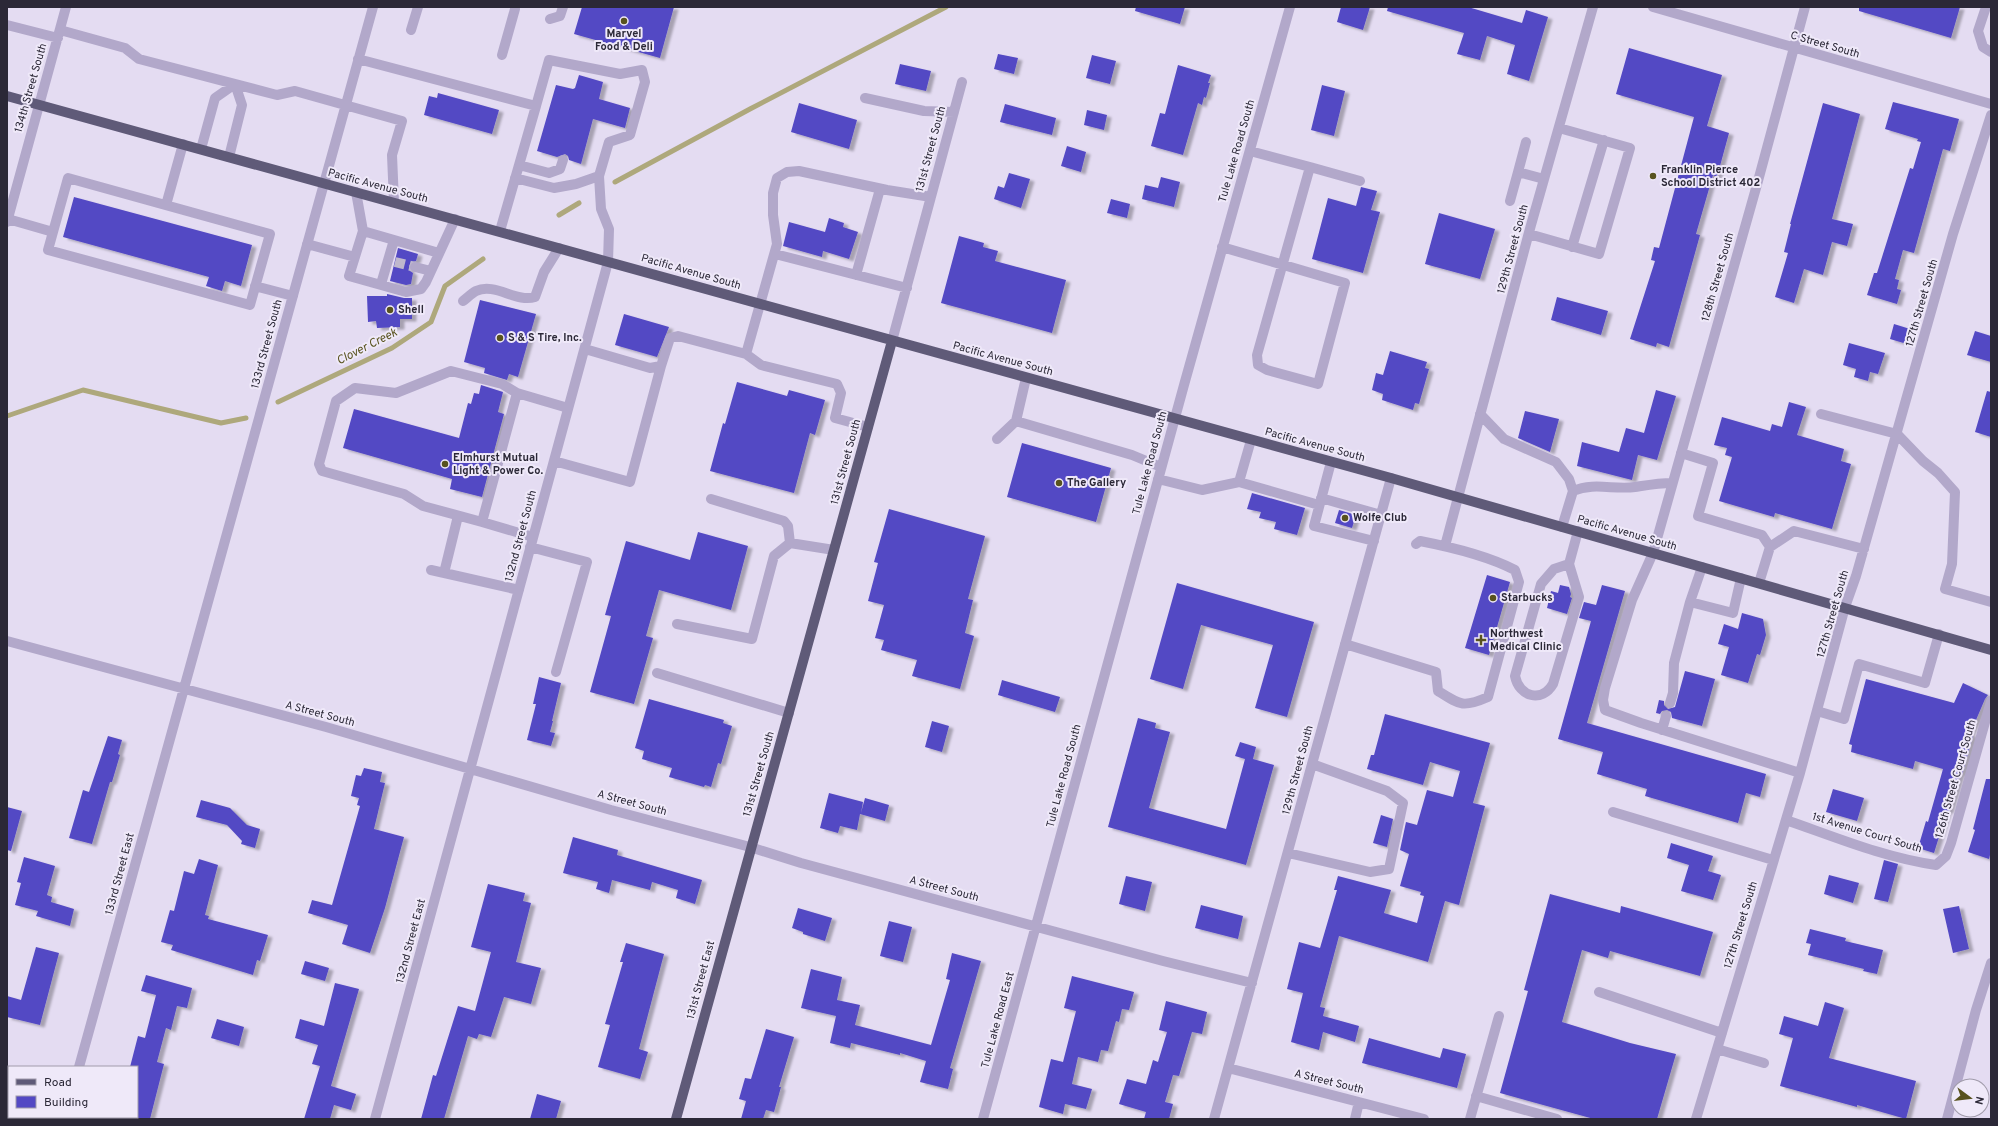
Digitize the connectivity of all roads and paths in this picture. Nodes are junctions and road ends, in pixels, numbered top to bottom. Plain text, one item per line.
1 (66, 7) edge
2 (373, 7) edge
3 (418, 7) edge
4 (562, 7) edge
5 (1290, 7) edge
6 (1593, 7) edge
7 (1653, 7) edge
8 (1805, 7) edge
9 (1986, 7) edge
10 (515, 9) dead end
11 (550, 19) dead end
12 (7, 25) edge
13 (411, 30) dead end
14 (59, 34) junction
15 (1793, 48) junction
16 (1991, 52) edge
17 (502, 55) dead end
18 (358, 59) junction
19 (962, 82) dead end
20 (235, 84) junction
21 (7, 96) edge
22 (864, 98) dead end
23 (39, 104) junction
24 (1991, 104) edge
25 (346, 105) junction
26 (536, 106) junction
27 (954, 112) junction
28 (1991, 115) edge
29 (1559, 128) junction
30 (1604, 140) junction
31 (1526, 142) dead end
32 (183, 144) junction
33 (201, 149) junction
34 (1250, 151) junction
35 (229, 157) junction
36 (563, 160) dead end
37 (519, 165) junction
38 (1310, 167) junction
39 (1518, 172) junction
40 (599, 176) junction
41 (515, 178) junction
42 (1544, 179) junction
43 (1360, 181) dead end
44 (324, 183) junction
45 (880, 189) junction
46 (356, 192) junction
47 (931, 196) junction
48 (1510, 201) dead end
49 (394, 202) junction
50 (166, 205) junction
51 (455, 219) junction
52 (7, 221) edge
53 (363, 231) junction
54 (53, 232) junction
55 (500, 232) junction
56 (1529, 234) junction
57 (394, 240) junction
58 (307, 244) junction
59 (1222, 247) junction
60 (1572, 247) junction
61 (560, 248) junction
62 (439, 253) junction
63 (775, 254) junction
64 (355, 257) junction
65 (608, 262) junction
66 (1281, 264) junction
67 (415, 267) tunnel mouth
68 (431, 271) junction
69 (856, 275) junction
70 (381, 284) junction
71 (255, 286) junction
72 (907, 288) junction
73 (293, 296) junction
74 (463, 301) dead end
75 (761, 304) junction
76 (892, 341) junction
77 (585, 349) junction
78 (746, 354) junction
79 (661, 366) junction
80 (1026, 378) junction
81 (517, 394) junction
82 (568, 408) junction
83 (1480, 414) junction
84 (1821, 414) dead end
85 (1175, 419) junction
86 (1016, 421) junction
87 (868, 427) junction
88 (1897, 434) junction
89 (997, 440) dead end
90 (1250, 440) junction
91 (1681, 453) junction
92 (554, 461) junction
93 (1331, 462) junction
94 (1161, 467) junction
95 (1391, 478) junction
96 (1158, 479) junction
97 (1239, 482) junction
98 (1672, 483) junction
99 (1573, 490) junction
100 (1458, 498) junction
101 (711, 499) dead end
102 (1320, 501) junction
103 (1381, 515) junction
104 (458, 516) junction
105 (482, 522) junction
106 (1562, 527) junction
107 (1578, 532) junction
108 (1374, 541) junction
109 (532, 542) junction
110 (790, 543) junction
111 (1416, 544) dead end
112 (1445, 546) junction
113 (1770, 547) junction
114 (1864, 549) junction
115 (834, 550) junction
116 (1653, 553) junction
117 (1569, 564) junction
118 (1702, 567) junction
119 (431, 570) dead end
120 (444, 573) junction
121 (1741, 578) junction
122 (1759, 583) junction
123 (519, 590) junction
124 (1690, 602) junction
125 (1991, 602) edge
126 (1845, 607) junction
127 (678, 624) dead end
128 (1939, 634) junction
129 (7, 641) edge
130 (1345, 644) junction
131 (1991, 650) edge
132 (556, 672) dead end
133 (657, 673) dead end
134 (184, 688) junction
135 (1991, 701) edge
136 (1670, 703) dead end
137 (1817, 711) junction
138 (789, 713) junction
139 (1666, 716) dead end
140 (1662, 730) junction
141 (1312, 764) junction
142 (470, 770) junction
143 (1800, 773) junction
144 (1613, 812) dead end
145 (1786, 820) junction
146 (750, 848) junction
147 (1288, 853) junction
148 (1773, 860) junction
149 (1941, 862) joint
150 (1036, 927) junction
151 (1991, 963) edge
152 (1252, 983) junction
153 (1599, 992) dead end
154 (1499, 1016) dead end
155 (1722, 1033) junction
156 (1717, 1049) junction
157 (1764, 1063) dead end
158 (79, 1066) edge
159 (1228, 1068) junction
160 (1476, 1096) junction
161 (1359, 1102) junction
162 (375, 1119) edge
163 (676, 1119) edge
164 (983, 1119) edge
165 (1214, 1119) edge
166 (1355, 1119) edge
167 (1424, 1119) edge
168 (1470, 1119) edge
169 (1557, 1119) edge
170 (1696, 1119) edge
171 (1948, 1119) edge

1 - 14 street, 134th Street South
2 - 18 street, 133rd Street South
3 - 13 street
4 - 11 street
5 - 34 street, Tule Lake Road South
6 - 29 street, 129th Street South
7 - 15 street, C Street South
8 - 15 street, 128th Street South
9 - 16 street
10 - 17 street
12 - 14 street
14 - 20 street
14 - 23 street, 134th Street South
15 - 24 street, C Street South
15 - 91 street, 128th Street South
18 - 25 street, 133rd Street South
18 - 26 street
19 - 27 street, 131st Street South
20 - 25 street
20 - 33 street
20 - 35 street
21 - 23 main road, Pacific Avenue South
22 - 27 street
23 - 32 main road, Pacific Avenue South
23 - 52 street, 134th Street South
25 - 44 street, 133rd Street South
25 - 49 street
26 - 37 street
26 - 40 street, 132nd Street South
27 - 47 street, 131st Street South
28 - 88 street, 127th Street South
29 - 30 street
29 - 42 street, 129th Street South
30 - 60 street
30 - 60 street
31 - 39 street
32 - 33 main road, Pacific Avenue South
32 - 50 street
33 - 35 main road, Pacific Avenue South
34 - 38 street
34 - 59 street, Tule Lake Road South
35 - 44 main road, Pacific Avenue South
36 - 37 street
37 - 41 street
38 - 43 street
38 - 66 street
39 - 42 street
39 - 48 street
40 - 41 street
40 - 65 street, 132nd Street South
41 - 55 street
42 - 56 street, 129th Street South
44 - 46 main road, Pacific Avenue South
44 - 58 street, 133rd Street South
45 - 47 street
45 - 63 street
45 - 69 street
46 - 49 main road, Pacific Avenue South
46 - 53 street
47 - 72 street, 131st Street South
49 - 51 main road, Pacific Avenue South
50 - 54 street
50 - 71 street
51 - 55 main road, Pacific Avenue South
51 - 62 street
52 - 54 street
53 - 57 street
53 - 64 street
54 - 71 street
55 - 61 main road, Pacific Avenue South
56 - 60 street
56 - 83 street, 129th Street South
57 - 62 street
57 - 70 street
58 - 64 street
58 - 73 street, 133rd Street South
59 - 66 street
59 - 85 street, Tule Lake Road South
61 - 65 main road, Pacific Avenue South
61 - 74 street
62 - 68 street
63 - 69 street
63 - 75 street
64 - 70 street
65 - 75 main road, Pacific Avenue South
65 - 77 street, 132nd Street South
66 - 66 street
67 - 68 street
68 - 70 street
69 - 72 street
71 - 73 street
72 - 76 street, 131st Street South
73 - 134 street, 133rd Street South
75 - 76 main road, Pacific Avenue South
75 - 78 street
76 - 80 main road, Pacific Avenue South
76 - 87 main road, 131st Street South
77 - 79 street
77 - 82 street, 132nd Street South
78 - 79 street
78 - 87 street
79 - 92 street
80 - 85 main road, Pacific Avenue South
80 - 86 street
81 - 82 street
81 - 104 street
81 - 105 street
82 - 92 street, 132nd Street South
83 - 99 street
83 - 100 street, 129th Street South
84 - 88 street
85 - 90 main road, Pacific Avenue South
85 - 94 street, Tule Lake Road South
86 - 89 street
86 - 94 street
87 - 115 main road, 131st Street South
88 - 114 street, 127th Street South
88 - 125 street
90 - 93 main road, Pacific Avenue South
90 - 97 street
91 - 98 street, 128th Street South
91 - 113 street
92 - 109 street, 132nd Street South
93 - 95 main road, Pacific Avenue South
93 - 102 street
94 - 96 street, Tule Lake Road South
95 - 100 main road, Pacific Avenue South
95 - 103 street, 129th Street South
96 - 97 street
96 - 150 street, Tule Lake Road South
97 - 102 street
98 - 99 street
98 - 116 street, 128th Street South
99 - 106 street
100 - 106 main road, Pacific Avenue South
100 - 112 street, 129th Street South
101 - 110 street
102 - 103 street
102 - 108 street
103 - 108 street, 129th Street South
104 - 105 street
104 - 120 street
105 - 109 street
106 - 107 main road, Pacific Avenue South
107 - 116 main road, Pacific Avenue South
107 - 117 street
108 - 130 street, 129th Street South
109 - 123 street, 132nd Street South
109 - 132 street
110 - 115 street
110 - 127 street
111 - 112 street
112 - 130 street
113 - 114 street
113 - 122 street
114 - 126 street, 127th Street South
115 - 138 main road, 131st Street South
116 - 118 main road, Pacific Avenue South
116 - 140 street, 128th Street South
117 - 117 street
118 - 121 main road, Pacific Avenue South
118 - 124 street
119 - 120 street
120 - 123 street
121 - 122 main road, Pacific Avenue South
121 - 124 street
122 - 126 main road, Pacific Avenue South
123 - 142 street, 132nd Street South
124 - 136 street
126 - 128 main road, Pacific Avenue South
126 - 137 street, 127th Street South
128 - 131 main road, Pacific Avenue South
128 - 137 street
129 - 134 street, A Street South
130 - 141 street, 129th Street South
133 - 138 street
134 - 142 street, A Street South
134 - 158 street, 133rd Street East
135 - 149 street, 126th Street Court South
137 - 143 street, 127th Street South
138 - 146 main road, 131st Street South
139 - 140 street
140 - 143 street
141 - 147 street, 129th Street South
141 - 147 street
142 - 146 street, A Street South
142 - 162 street, 132nd Street East
143 - 145 street, 127th Street South
144 - 148 street
145 - 148 street, 127th Street South
145 - 149 street, 1st Avenue Court South
146 - 150 street, A Street South
146 - 163 main road, 131st Street East
147 - 152 street, 129th Street South
148 - 155 street, 127th Street South
150 - 152 street, A Street South
150 - 164 street, Tule Lake Road East
151 - 171 street
152 - 159 street, 129th Street South
153 - 155 street
154 - 160 street
155 - 156 street, 127th Street South
156 - 157 street
156 - 170 street, 127th Street South
159 - 161 street, A Street South
159 - 165 street, 129th Street South
160 - 168 street
160 - 169 street
161 - 166 street
161 - 167 street, A Street South

